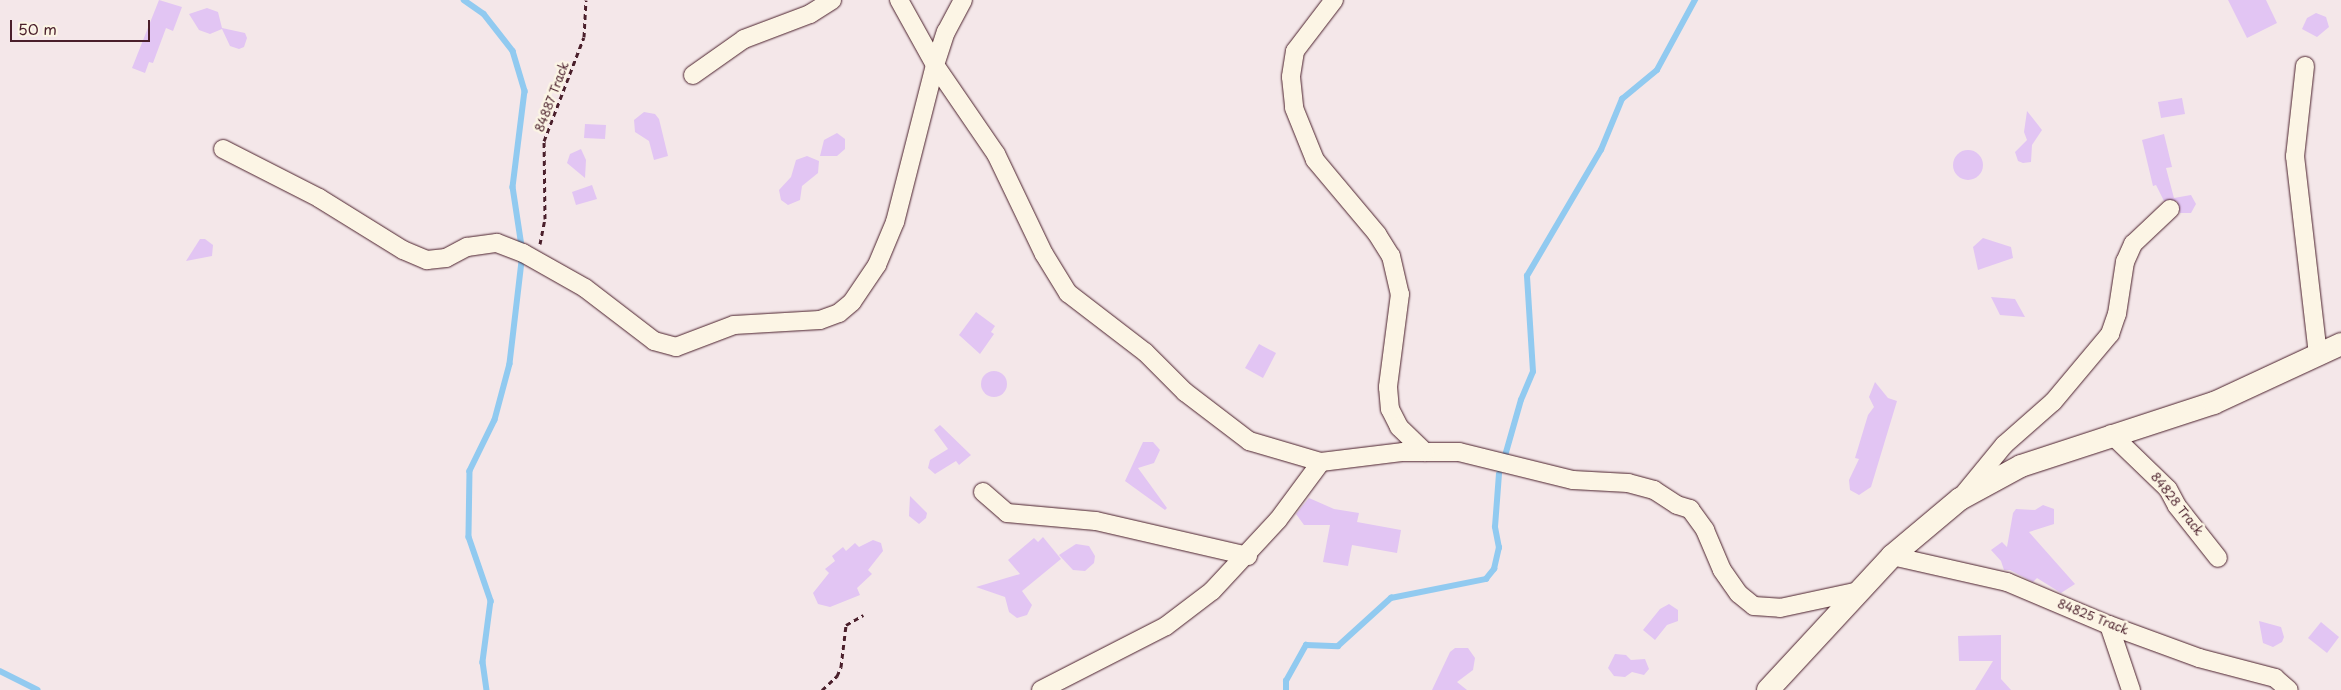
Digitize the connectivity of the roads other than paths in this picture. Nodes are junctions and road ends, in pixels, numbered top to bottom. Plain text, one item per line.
1 (832, 0) edge
2 (899, 0) edge
3 (963, 0) edge
4 (1334, 0) edge
5 (935, 65) junction
6 (2305, 66) dead end
7 (693, 75) dead end
8 (223, 149) dead end
9 (2170, 209) dead end
10 (2341, 344) edge
11 (2318, 356) junction
12 (2111, 434) junction
13 (1425, 452) junction
14 (1321, 462) junction
15 (983, 492) dead end
16 (1960, 499) junction
17 (1248, 556) junction
18 (1892, 556) junction
19 (2218, 558) dead end
20 (1859, 591) junction
21 (2109, 625) junction
22 (1041, 690) edge
23 (1768, 690) edge
24 (2131, 690) edge
25 (2289, 690) edge

1 - 7 street
2 - 5 street
3 - 5 street
4 - 13 street
5 - 8 street
5 - 14 street
6 - 11 street
9 - 16 street
10 - 11 street
11 - 12 street
12 - 16 street
12 - 19 street, 84828 Track
13 - 14 street
13 - 20 street
14 - 17 street
15 - 17 street
16 - 18 street
17 - 22 street
18 - 20 street
18 - 21 street, 84825 Track
20 - 23 street
21 - 24 street
21 - 25 street, 84825 Track

